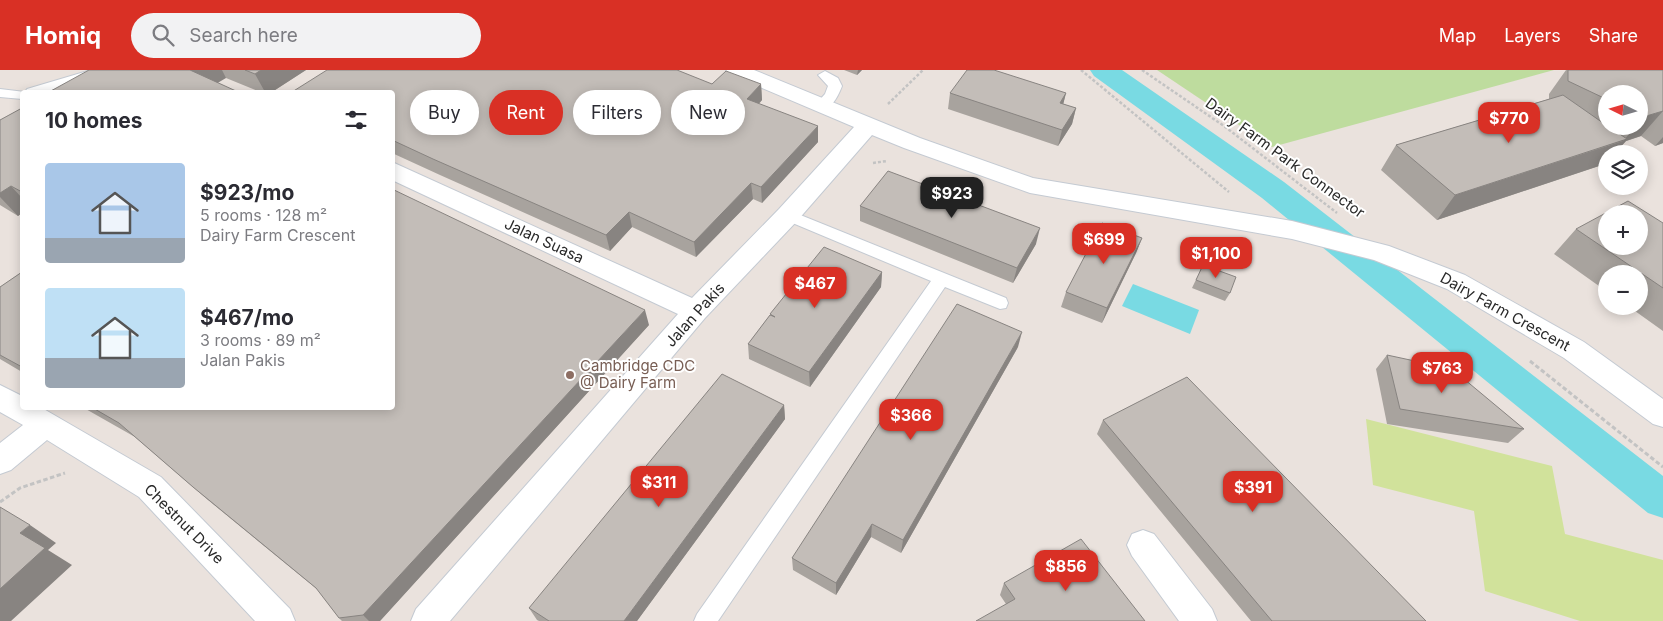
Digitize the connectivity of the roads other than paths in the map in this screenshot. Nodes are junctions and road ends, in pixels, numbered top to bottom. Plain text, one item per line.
1 (105, 70) edge
2 (736, 70) edge
3 (89, 75) junction
4 (825, 75) dead end
5 (39, 90) edge
6 (68, 90) edge
7 (0, 93) edge
8 (20, 95) edge
9 (821, 106) junction
10 (868, 126) junction
11 (395, 171) edge
12 (788, 215) junction
13 (942, 278) junction
14 (1000, 303) dead end
15 (696, 311) junction
16 (0, 397) edge
17 (20, 409) edge
18 (22, 410) edge
19 (1663, 415) edge
20 (46, 424) junction
21 (0, 461) edge
22 (1142, 545) dead end
23 (278, 621) edge
24 (428, 621) edge
25 (705, 621) edge
26 (1200, 621) edge

1 - 3 lane
2 - 9 street, Dairy Farm Crescent
3 - 5 lane
3 - 6 lane
4 - 9 lane
7 - 8 lane
9 - 10 street, Dairy Farm Crescent
10 - 12 street, Jalan Pakis
10 - 19 street, Dairy Farm Crescent
11 - 15 street, Jalan Suasa
12 - 13 lane
12 - 15 street, Jalan Pakis
13 - 14 lane
13 - 25 lane
15 - 24 street, Jalan Pakis
16 - 17 street, Chestnut Drive
18 - 20 street, Chestnut Drive
20 - 21 street
20 - 23 street, Chestnut Drive
22 - 26 street

